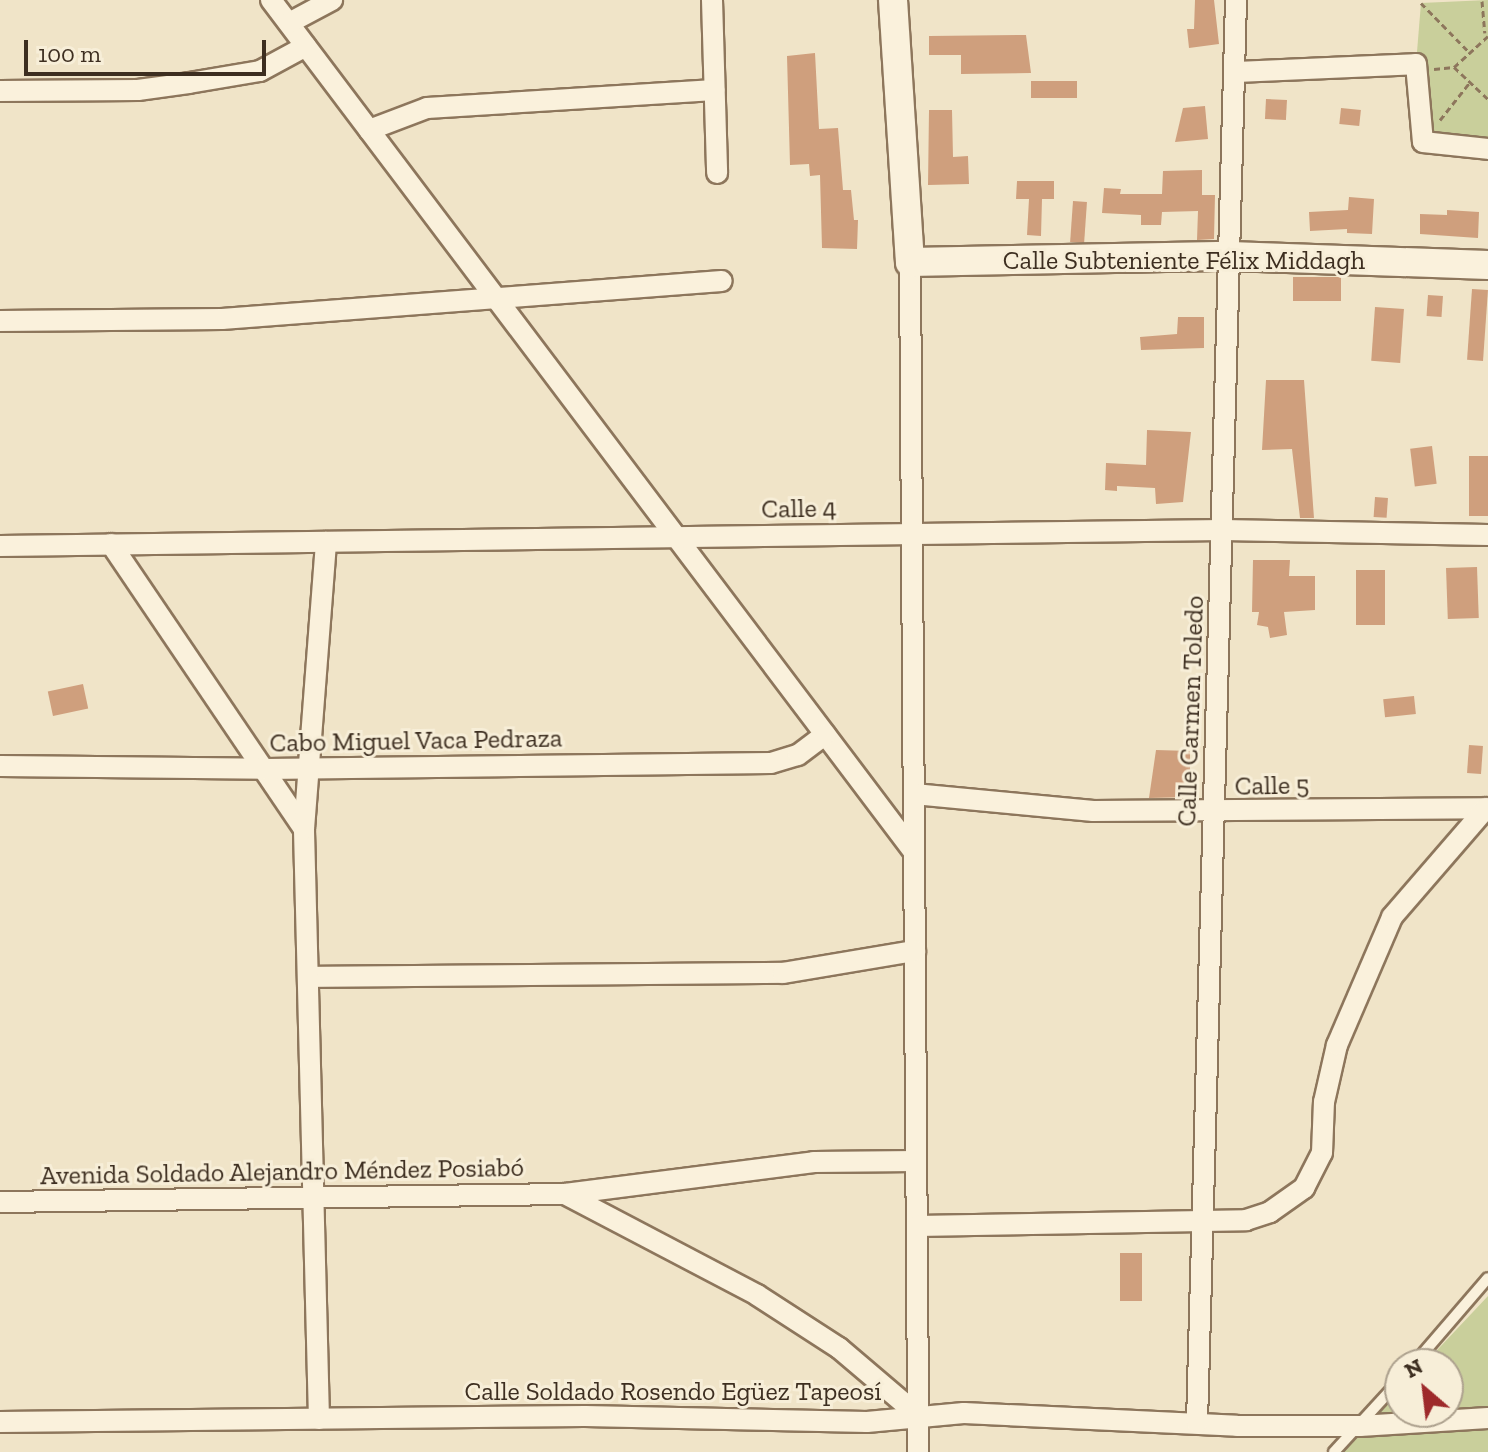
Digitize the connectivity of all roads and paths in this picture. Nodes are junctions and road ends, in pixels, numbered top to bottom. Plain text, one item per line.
1 (271, 0) edge
2 (332, 0) edge
3 (712, 0) edge
4 (893, 0) edge
5 (1236, 0) edge
6 (1482, 1) edge
7 (1421, 3) dead end
8 (289, 23) junction
9 (1487, 35) edge
10 (306, 46) junction
11 (1469, 52) junction
12 (1235, 72) junction
13 (1470, 82) junction
14 (714, 90) junction
15 (0, 91) edge
16 (1488, 99) edge
17 (369, 130) junction
18 (1423, 142) junction
19 (1488, 149) edge
20 (717, 173) dead end
21 (1230, 256) junction
22 (910, 262) junction
23 (1488, 265) edge
24 (722, 281) dead end
25 (495, 298) junction
26 (0, 321) edge
27 (1223, 530) junction
28 (912, 534) junction
29 (1488, 535) edge
30 (676, 537) junction
31 (326, 542) junction
32 (111, 544) junction
33 (0, 546) edge
34 (825, 735) junction
35 (0, 766) edge
36 (266, 769) junction
37 (309, 769) junction
38 (914, 794) junction
39 (1487, 808) edge
40 (1212, 813) junction
41 (304, 829) junction
42 (914, 852) junction
43 (915, 951) junction
44 (308, 977) junction
45 (916, 1161) junction
46 (565, 1194) junction
47 (314, 1198) junction
48 (5, 1200) edge
49 (1203, 1221) junction
50 (917, 1226) junction
51 (1488, 1278) edge
52 (1428, 1348) edge
53 (1384, 1398) edge
54 (918, 1415) junction
55 (1488, 1418) edge
56 (319, 1419) junction
57 (0, 1422) edge
58 (1197, 1423) junction
59 (1360, 1426) junction
60 (918, 1452) edge
61 (1334, 1452) edge

1 - 8 street
2 - 8 street
3 - 14 street
4 - 22 main road
5 - 12 street, Calle Carmen Toledo
6 - 9 path
7 - 11 path
8 - 10 street
9 - 11 path
10 - 15 street
10 - 17 street
11 - 13 path
12 - 18 street
12 - 21 street, Calle Carmen Toledo
13 - 16 path
13 - 18 path
14 - 17 street
14 - 20 street
17 - 25 street
18 - 19 street
21 - 22 main road, Calle Subteniente Félix Middagh
21 - 23 main road, Calle Subteniente Félix Middagh
21 - 27 street, Calle Carmen Toledo
22 - 28 street
24 - 25 street
25 - 26 street
25 - 30 street
27 - 28 street, Calle 4
27 - 29 street, Calle 4
27 - 40 street, Calle Carmen Toledo
28 - 30 street, Calle 4
28 - 38 street
30 - 31 street, Calle 4
30 - 34 street
31 - 32 street, Calle 4
31 - 37 street
32 - 33 street, Calle 4
32 - 36 street
34 - 37 street, Cabo Miguel Vaca Pedraza
34 - 42 street
35 - 36 street, Cabo Miguel Vaca Pedraza
36 - 37 street, Cabo Miguel Vaca Pedraza
36 - 41 street
37 - 41 street
38 - 40 street, Calle 5
38 - 42 street
39 - 40 street, Calle 5
39 - 49 street
40 - 49 street, Calle Carmen Toledo
41 - 44 street
42 - 43 street
43 - 44 street
43 - 45 street
44 - 47 street
45 - 46 street, Avenida Soldado Alejandro Méndez Posiabó
45 - 50 street
46 - 47 street, Avenida Soldado Alejandro Méndez Posiabó
46 - 54 street
47 - 48 street, Avenida Soldado Alejandro Méndez Posiabó
47 - 56 street
49 - 50 street
49 - 58 street, Calle Carmen Toledo
50 - 54 street
51 - 52 lane
53 - 59 lane
54 - 56 street, Calle Soldado Rosendo Egüez Tapeosí
54 - 58 street, Calle Soldado Rosendo Egüez Tapeosí
54 - 60 street
55 - 59 street, Calle Soldado Rosendo Egüez Tapeosí
56 - 57 street, Calle Soldado Rosendo Egüez Tapeosí
58 - 59 street, Calle Soldado Rosendo Egüez Tapeosí
59 - 61 lane

